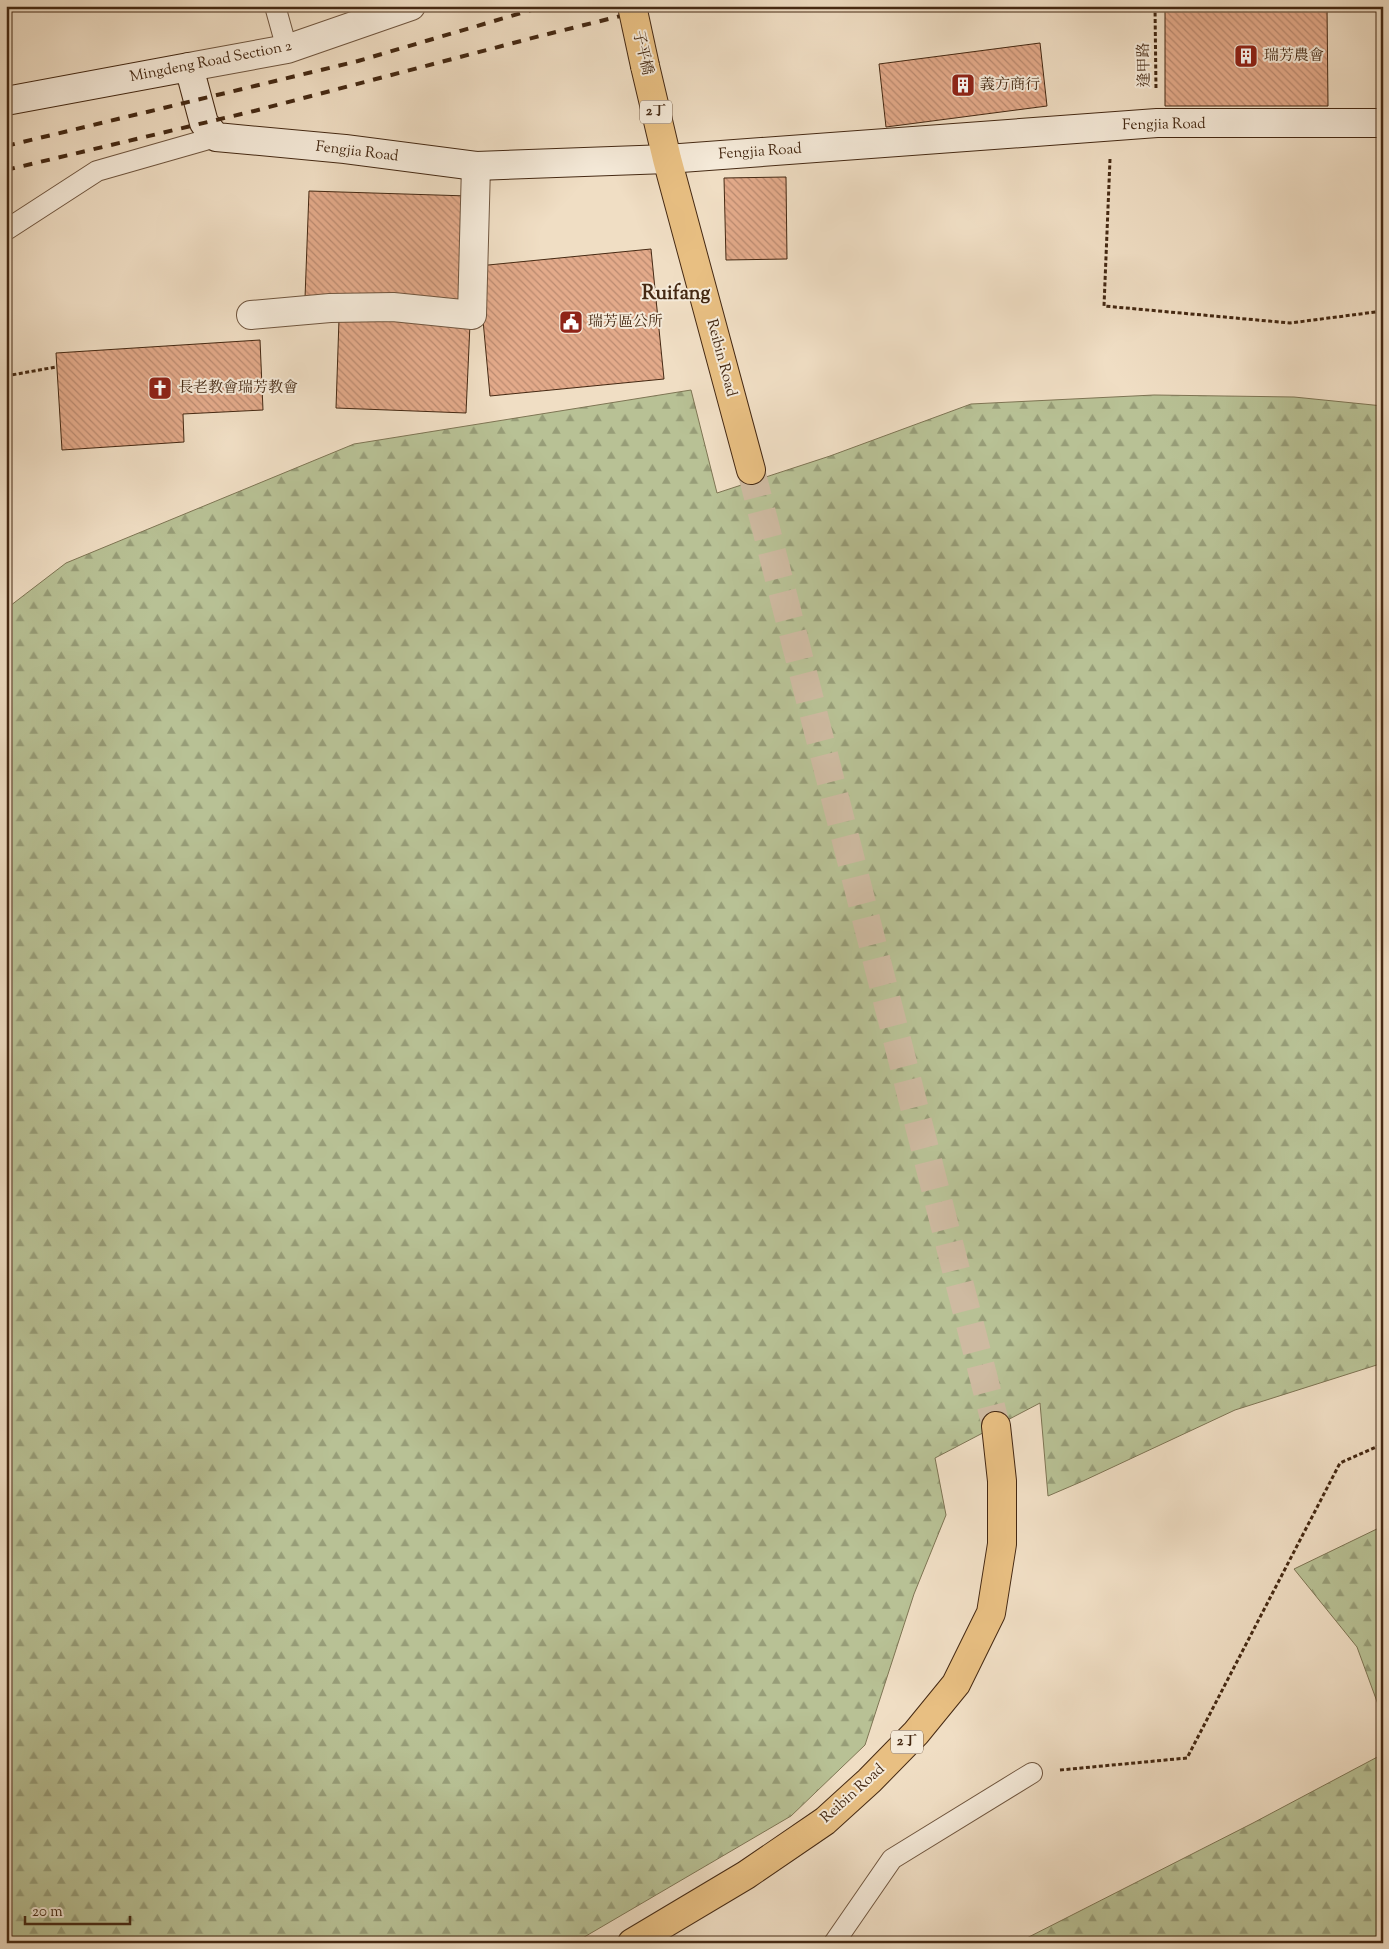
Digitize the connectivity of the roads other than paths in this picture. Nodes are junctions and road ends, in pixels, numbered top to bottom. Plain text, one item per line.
1 (275, 6) edge
2 (411, 6) edge
3 (632, 6) edge
4 (287, 49) junction
5 (189, 67) junction
6 (6, 101) edge
7 (1383, 123) edge
8 (216, 137) junction
9 (667, 159) junction
10 (476, 166) junction
11 (6, 230) edge
12 (251, 315) dead end
13 (751, 470) tunnel mouth
14 (996, 1426) tunnel mouth
15 (1032, 1773) road end
16 (632, 1943) edge
17 (834, 1943) edge

1 - 4 lane
2 - 4 main road, Mingdeng Road Section 2
3 - 9 main road, 子平橋 / 2丁, bridge
4 - 5 main road, Mingdeng Road Section 2
5 - 6 main road, Mingdeng Road Section 2
5 - 8 main road
7 - 9 main road, Fengjia Road
8 - 10 main road, Fengjia Road
8 - 11 lane
9 - 10 main road, Fengjia Road
9 - 13 main road, Reibin Road / 2丁
10 - 12 main road
14 - 16 main road, Reibin Road / 2丁
15 - 17 lane

